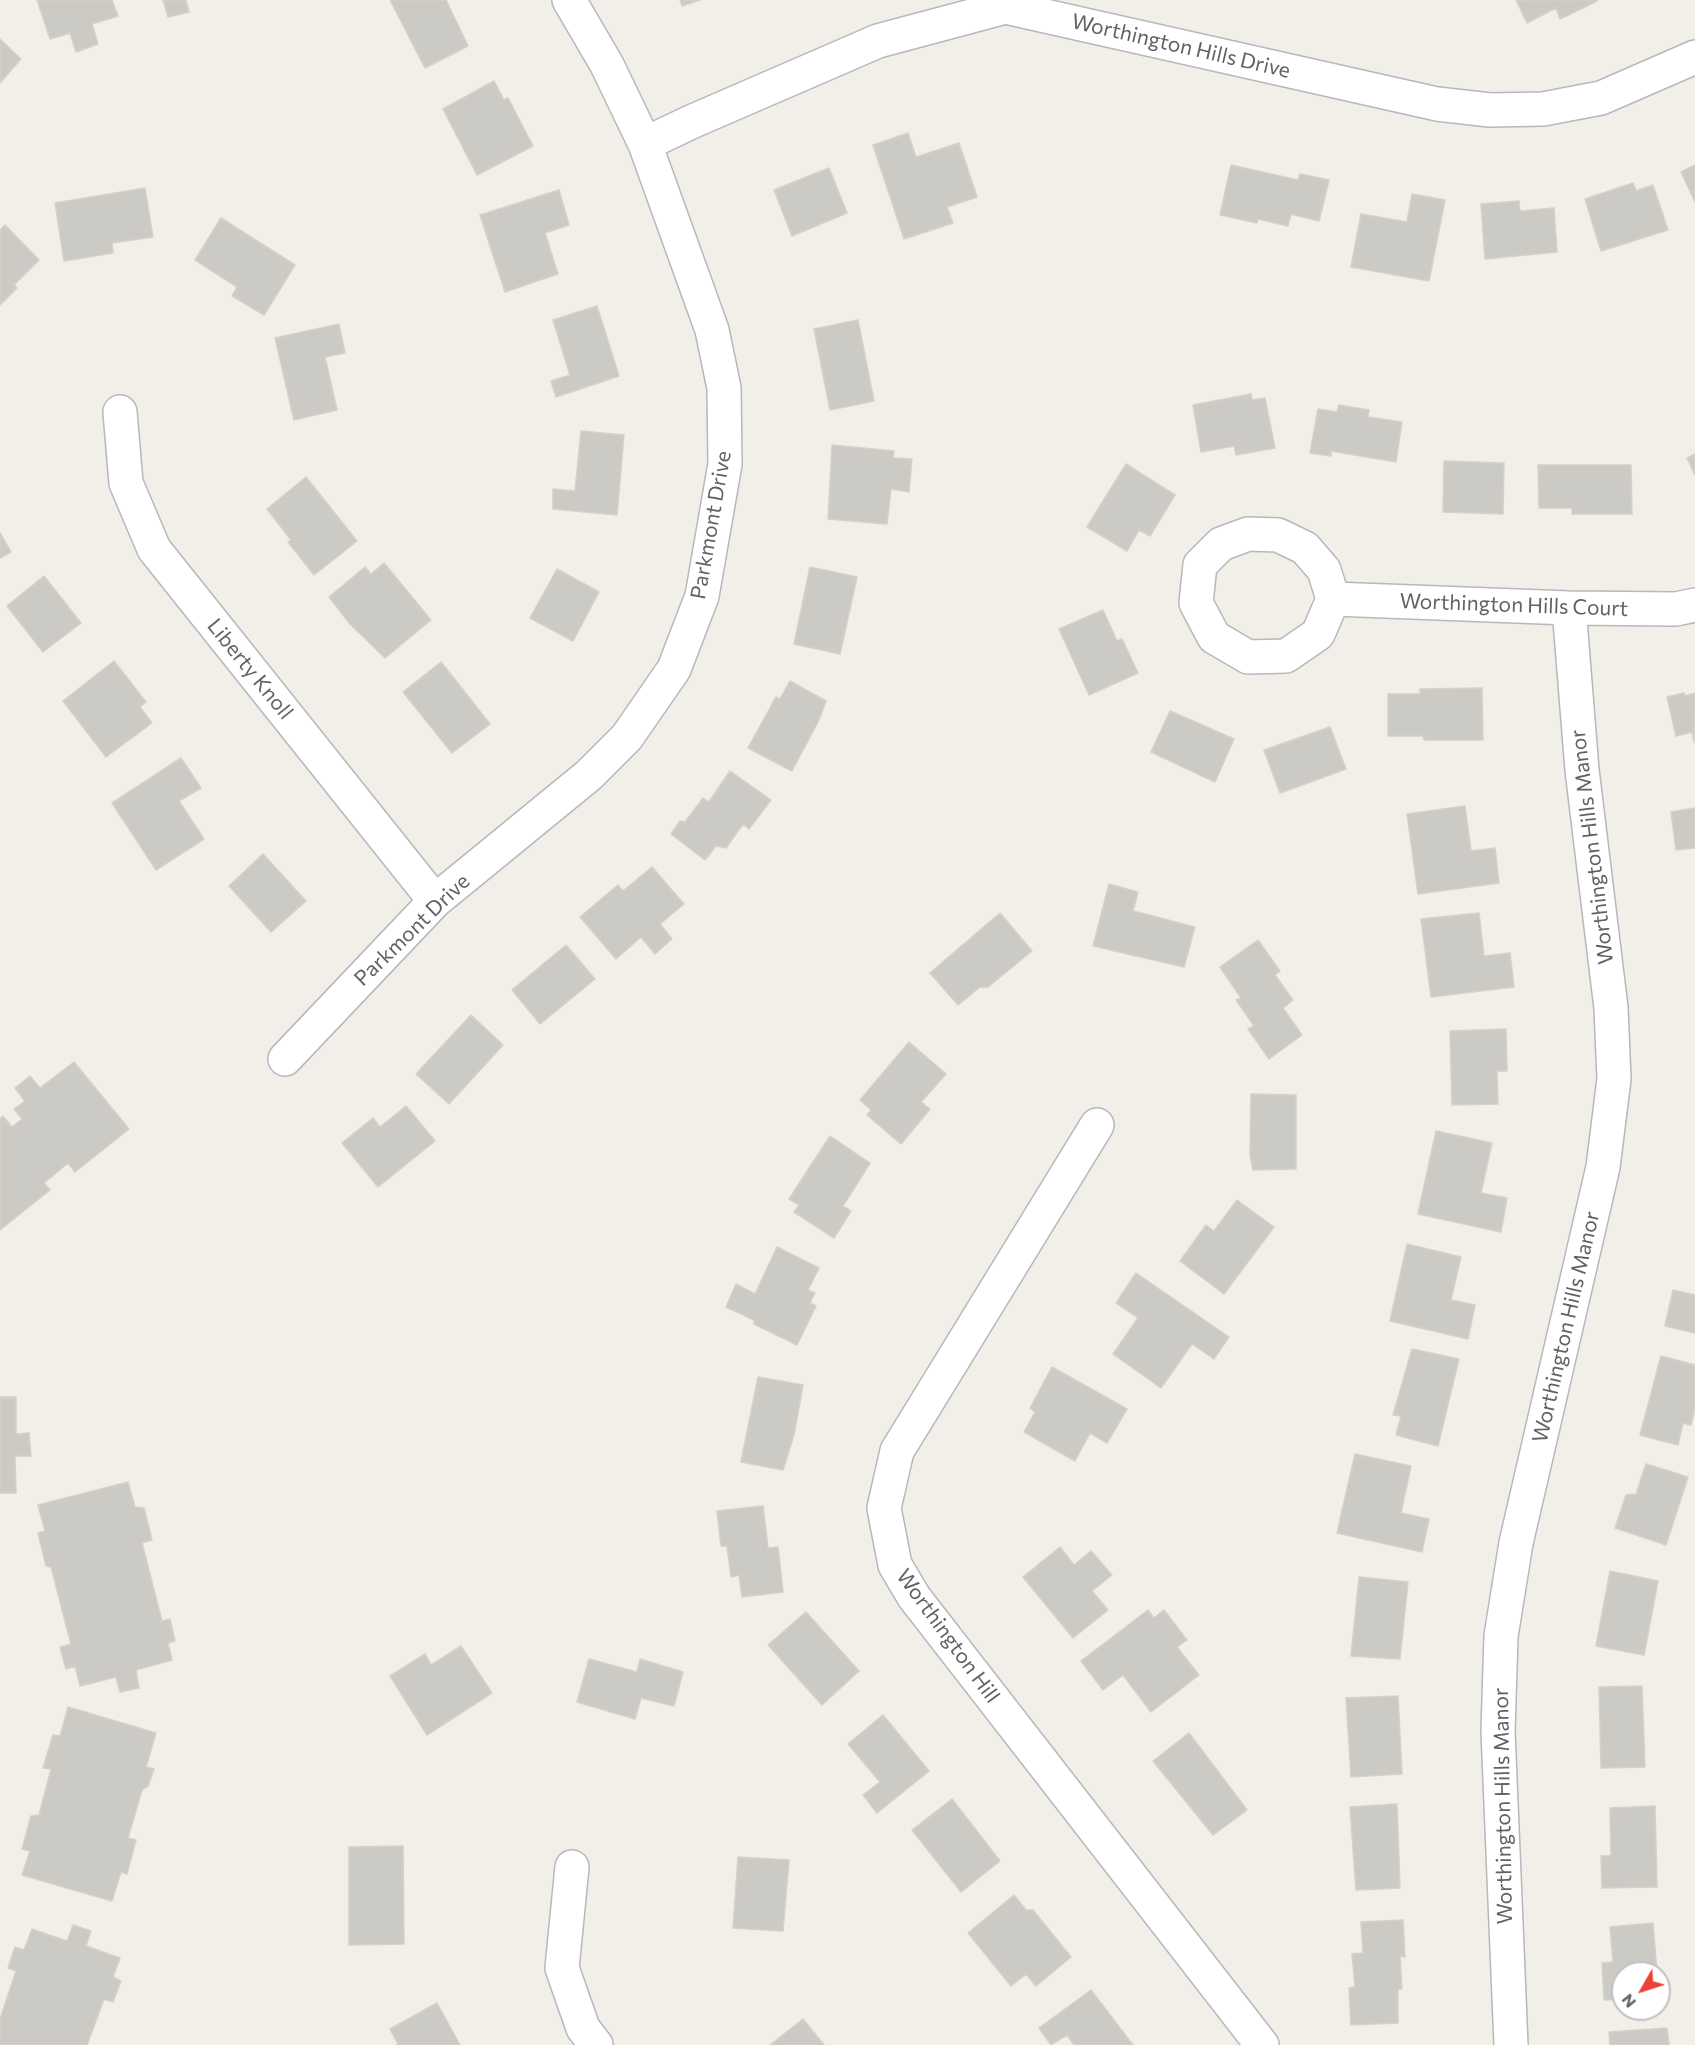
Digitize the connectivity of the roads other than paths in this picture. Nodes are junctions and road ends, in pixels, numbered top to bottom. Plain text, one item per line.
1 (569, 0) edge
2 (1695, 57) edge
3 (645, 144) junction
4 (120, 412) dead end
5 (1333, 598) dead end
6 (1695, 605) edge
7 (1569, 608) junction
8 (435, 901) junction
9 (285, 1059) dead end
10 (1097, 1125) dead end
11 (572, 1867) dead end
12 (596, 2045) edge
13 (1262, 2045) edge
14 (1511, 2045) edge

1 - 3 street, Parkmont Drive
2 - 3 street, Worthington Hills Drive
3 - 8 street, Parkmont Drive
4 - 8 street, Liberty Knoll
5 - 7 street, Worthington Hills Court
6 - 7 street, Worthington Hills Court
7 - 14 street, Worthington Hills Manor
8 - 9 street, Parkmont Drive
10 - 13 street, Worthington Hill
11 - 12 street

